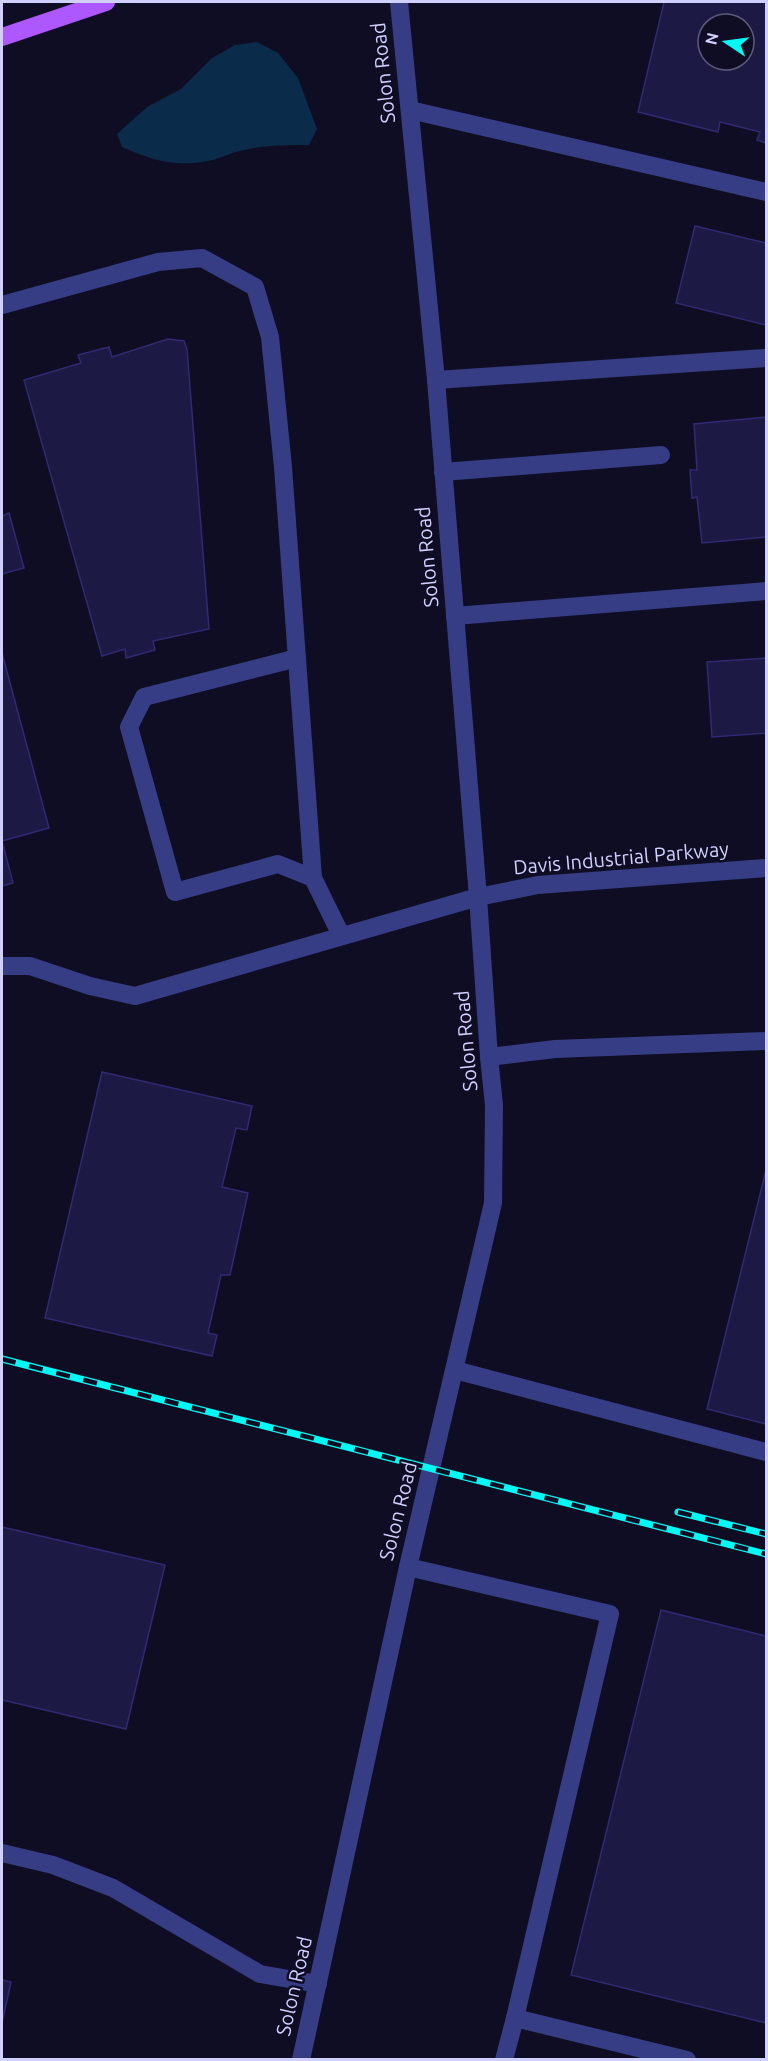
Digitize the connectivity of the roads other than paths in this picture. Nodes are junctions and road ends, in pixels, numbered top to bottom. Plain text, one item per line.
1 (106, 2) edge
2 (399, 2) edge
3 (65, 8) edge
4 (2, 37) edge
5 (410, 110) junction
6 (766, 192) edge
7 (2, 305) edge
8 (766, 358) edge
9 (436, 380) junction
10 (661, 455) dead end
11 (443, 472) junction
12 (766, 591) edge
13 (455, 616) junction
14 (297, 658) junction
15 (766, 868) edge
16 (313, 878) junction
17 (478, 897) junction
18 (341, 935) junction
19 (2, 966) edge
20 (766, 1041) edge
21 (489, 1057) junction
22 (455, 1370) junction
23 (766, 1452) edge
24 (408, 1567) junction
25 (2, 1853) edge
26 (318, 1984) junction
27 (515, 2018) junction
28 (302, 2059) edge
29 (504, 2060) edge
30 (687, 2060) edge

1 - 3 main road
2 - 5 street, Solon Road
3 - 4 main road
5 - 6 street
5 - 9 street, Solon Road
7 - 14 street
8 - 9 street
9 - 11 street, Solon Road
10 - 11 street
11 - 13 street, Solon Road
12 - 13 street
13 - 17 street, Solon Road
14 - 16 street
14 - 16 street
15 - 17 street, Davis Industrial Parkway
16 - 18 street
17 - 18 street, Davis Industrial Parkway
17 - 21 street, Solon Road
18 - 19 street, Davis Industrial Parkway
20 - 21 street
21 - 22 street, Solon Road
22 - 23 street
22 - 24 street, Solon Road
24 - 26 street, Solon Road
24 - 27 street
25 - 26 street
26 - 28 street, Solon Road
27 - 29 street
27 - 30 street

